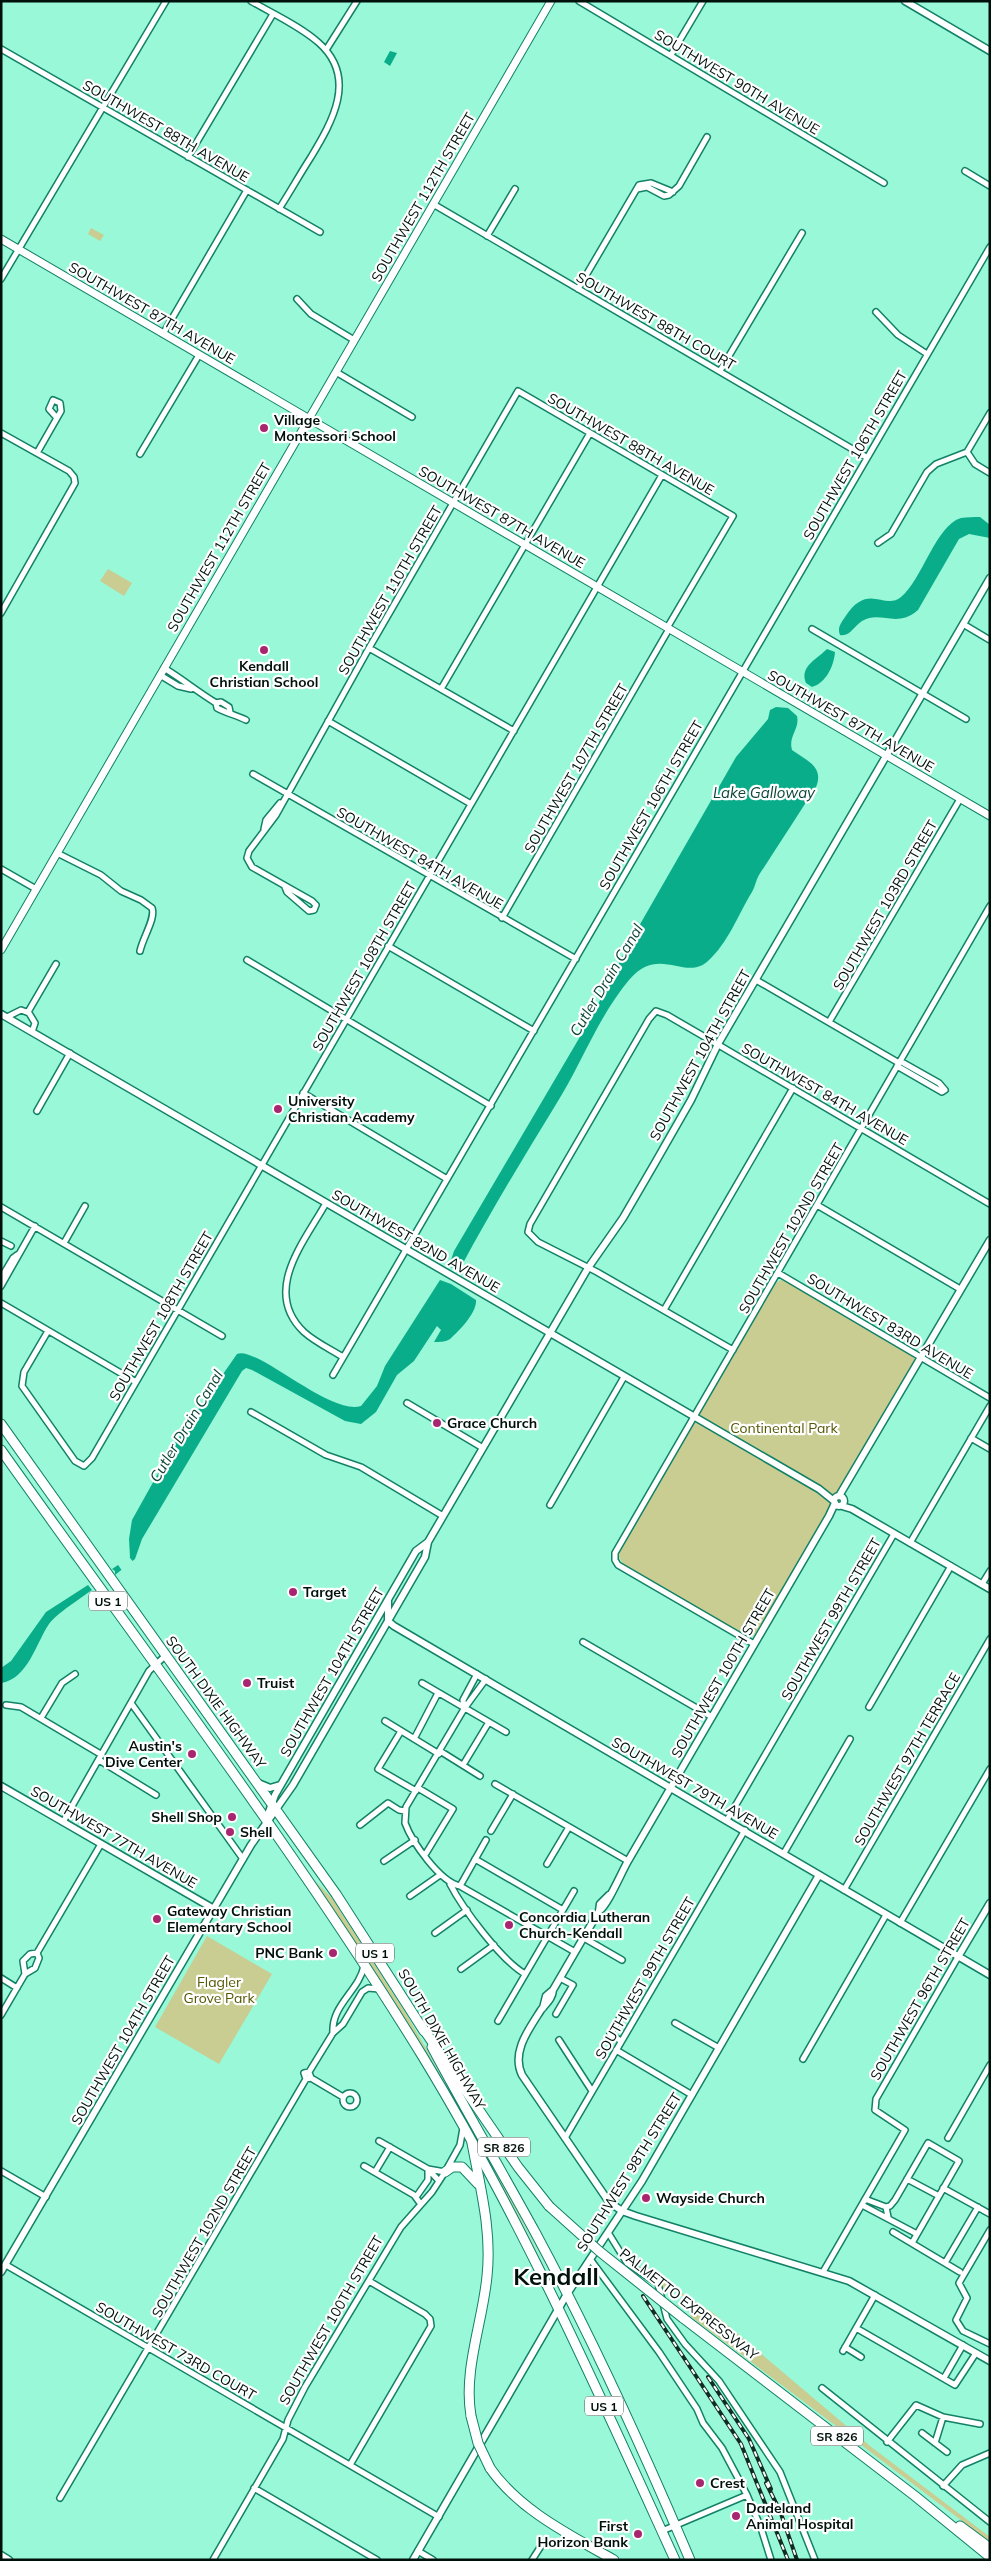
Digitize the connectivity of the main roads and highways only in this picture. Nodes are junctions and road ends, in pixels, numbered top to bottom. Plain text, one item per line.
1 (551, 1) edge
2 (1, 239) edge
3 (308, 419) junction
4 (990, 816) edge
5 (1, 950) edge
6 (1, 1424) edge
7 (1, 1450) edge
8 (420, 2024) junction
9 (472, 2143) junction
10 (445, 2172) road end
11 (481, 2188) junction
12 (630, 2424) junction
13 (615, 2430) junction
14 (915, 2496) junction
15 (990, 2548) edge
16 (990, 2557) edge
17 (614, 2560) edge
18 (675, 2560) edge
19 (690, 2560) edge

1 - 3 main road, SOUTHWEST 112TH STREET
2 - 3 main road, SOUTHWEST 87TH AVENUE
3 - 4 main road, SOUTHWEST 87TH AVENUE
3 - 5 main road, SOUTHWEST 112TH STREET
6 - 8 highway, SOUTH DIXIE HIGHWAY / US 1
7 - 9 highway, SOUTH DIXIE HIGHWAY / US 1
8 - 12 highway, SOUTH DIXIE HIGHWAY / US 1
8 - 14 highway, PALMETTO EXPRESSWAY / SR 826, bridge
9 - 11 highway, SR 826
9 - 13 highway, SOUTH DIXIE HIGHWAY / US 1
10 - 11 highway
11 - 17 highway, SR 826, bridge
12 - 13 highway
12 - 19 highway, SOUTH DIXIE HIGHWAY / US 1
13 - 18 highway, SOUTH DIXIE HIGHWAY / US 1
14 - 15 highway
14 - 16 highway, PALMETTO EXPRESSWAY / SR 826

